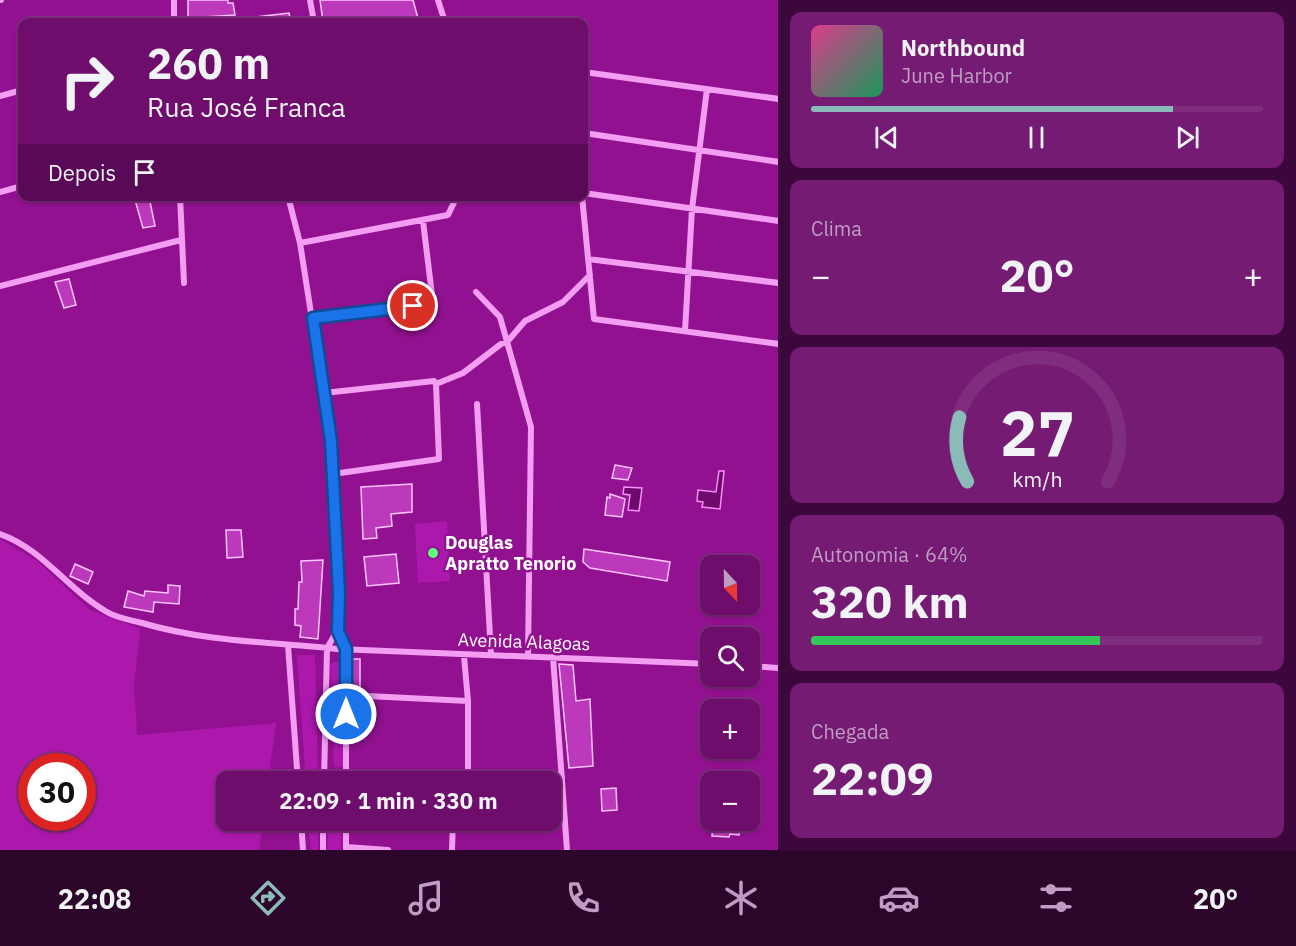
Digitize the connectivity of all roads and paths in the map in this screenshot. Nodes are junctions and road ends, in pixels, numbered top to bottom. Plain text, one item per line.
1 (174, 0) edge
2 (310, 0) edge
3 (438, 0) edge
4 (174, 18) edge
5 (313, 18) edge
6 (444, 18) edge
7 (588, 73) edge
8 (707, 89) junction
9 (18, 91) edge
10 (0, 96) edge
11 (778, 99) edge
12 (588, 134) edge
13 (701, 150) junction
14 (778, 162) edge
15 (18, 187) edge
16 (0, 192) edge
17 (588, 196) edge
18 (180, 201) edge
19 (289, 201) edge
20 (455, 201) edge
21 (583, 201) edge
22 (693, 210) junction
23 (423, 221) junction
24 (778, 221) edge
25 (181, 240) junction
26 (300, 243) junction
27 (588, 259) junction
28 (688, 273) junction
29 (590, 275) junction
30 (184, 283) dead end
31 (778, 284) edge
32 (0, 286) edge
33 (476, 292) dead end
34 (313, 318) junction
35 (685, 331) junction
36 (507, 342) junction
37 (778, 344) edge
38 (436, 383) junction
39 (324, 393) junction
40 (477, 404) dead end
41 (333, 474) junction
42 (0, 534) edge
43 (338, 631) junction
44 (288, 645) junction
45 (323, 647) junction
46 (346, 649) junction
47 (491, 654) junction
48 (464, 656) junction
49 (528, 656) junction
50 (553, 657) junction
51 (700, 664) edge
52 (760, 667) edge
53 (778, 668) edge
54 (346, 695) junction
55 (468, 701) junction
56 (297, 771) edge
57 (324, 771) edge
58 (346, 771) edge
59 (468, 771) edge
60 (562, 778) joint
61 (302, 831) edge
62 (322, 831) edge
63 (346, 831) edge
64 (453, 831) edge
65 (346, 848) edge
66 (303, 850) edge
67 (323, 850) edge
68 (388, 850) edge
69 (452, 850) edge
70 (567, 850) edge

1 - 4 street
2 - 5 street
3 - 6 street
7 - 8 street
8 - 11 street
8 - 13 street
9 - 10 street
12 - 13 street
13 - 14 street
13 - 22 street
15 - 16 street
17 - 22 street
18 - 25 street
19 - 26 street
20 - 23 street
21 - 27 street
22 - 24 street
22 - 28 street
23 - 26 street
23 - 34 street
25 - 30 street
25 - 32 street
26 - 34 street
27 - 28 street
27 - 29 street
28 - 31 street
28 - 35 street
29 - 35 street
29 - 36 street
33 - 36 street
34 - 39 street
35 - 37 street
36 - 38 street
36 - 49 street
38 - 39 street
38 - 41 street
39 - 41 street
40 - 47 street
41 - 43 street
42 - 44 street
43 - 45 street
43 - 46 street
44 - 45 street
44 - 56 street
45 - 46 street, Avenida Alagoas
45 - 57 street
46 - 48 street, Avenida Alagoas
46 - 54 street
47 - 48 street, Avenida Alagoas
47 - 49 street, Avenida Alagoas
48 - 55 street
49 - 50 street, Avenida Alagoas
50 - 51 street, Avenida Alagoas
50 - 60 street
52 - 53 street
54 - 55 street
54 - 58 street
55 - 59 street
60 - 70 street
61 - 66 street
62 - 67 street
63 - 65 street
64 - 69 street
65 - 68 street

